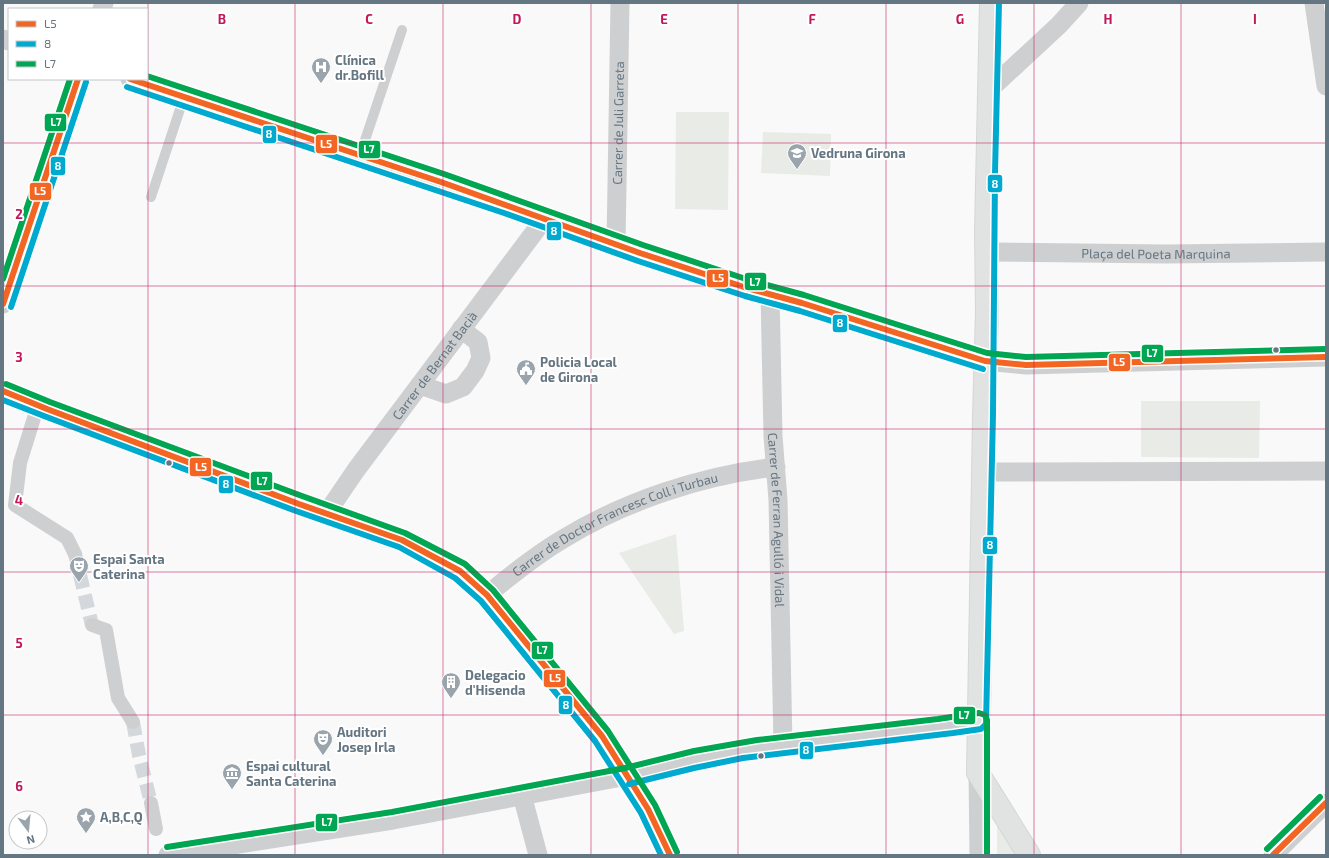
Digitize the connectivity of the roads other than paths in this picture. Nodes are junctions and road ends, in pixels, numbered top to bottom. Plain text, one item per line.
1 (620, 3) edge
2 (991, 3) edge
3 (1079, 3) edge
4 (1314, 3) edge
5 (402, 30) dead end
6 (78, 80) edge
7 (133, 80) edge
8 (1326, 86) edge
9 (989, 90) junction
10 (184, 97) junction
11 (360, 156) junction
12 (151, 197) dead end
13 (544, 218) junction
14 (616, 244) junction
15 (987, 252) junction
16 (1326, 252) edge
17 (770, 294) junction
18 (3, 304) edge
19 (461, 329) junction
20 (1326, 357) edge
21 (985, 361) junction
22 (420, 385) junction
23 (3, 391) edge
24 (38, 405) junction
25 (776, 467) junction
26 (1326, 471) edge
27 (983, 472) junction
28 (326, 514) junction
29 (75, 554) tunnel mouth
30 (487, 595) junction
31 (92, 625) tunnel mouth
32 (979, 721) junction
33 (133, 722) tunnel mouth
34 (783, 745) junction
35 (978, 773) junction
36 (627, 776) junction
37 (522, 794) junction
38 (151, 803) tunnel mouth
39 (1326, 803) edge
40 (156, 829) dead end
41 (168, 855) edge
42 (538, 855) edge
43 (670, 855) edge
44 (979, 855) edge
45 (1029, 855) edge
46 (1273, 855) edge

1 - 14 street, Carrer de Juli Garreta
2 - 9 main road
3 - 9 street
4 - 8 street
5 - 11 lane
6 - 18 street
7 - 10 street
9 - 15 main road
10 - 11 street
10 - 12 lane
11 - 13 street
13 - 14 street
13 - 19 street, Carrer de Bernat Bacià
14 - 17 street
15 - 16 street, Plaça del Poeta Marquina
15 - 21 main road
17 - 21 street
17 - 25 street, Carrer de Ferran Agulló i Vidal
19 - 22 street, Carrer de Bernat Bacià
19 - 22 street
20 - 21 street
21 - 27 main road
22 - 28 street, Carrer de Bernat Bacià
23 - 24 street
24 - 28 street
24 - 29 street
25 - 30 street, Carrer de Doctor Francesc Coll i Turbau
25 - 34 street, Carrer de Ferran Agulló i Vidal
26 - 27 street
27 - 32 main road
28 - 30 street
30 - 36 street
31 - 33 street
32 - 34 street
32 - 35 main road
34 - 36 street
35 - 44 street
35 - 45 main road
36 - 37 street
36 - 43 street
37 - 41 street
37 - 42 street
38 - 40 street
39 - 46 street

